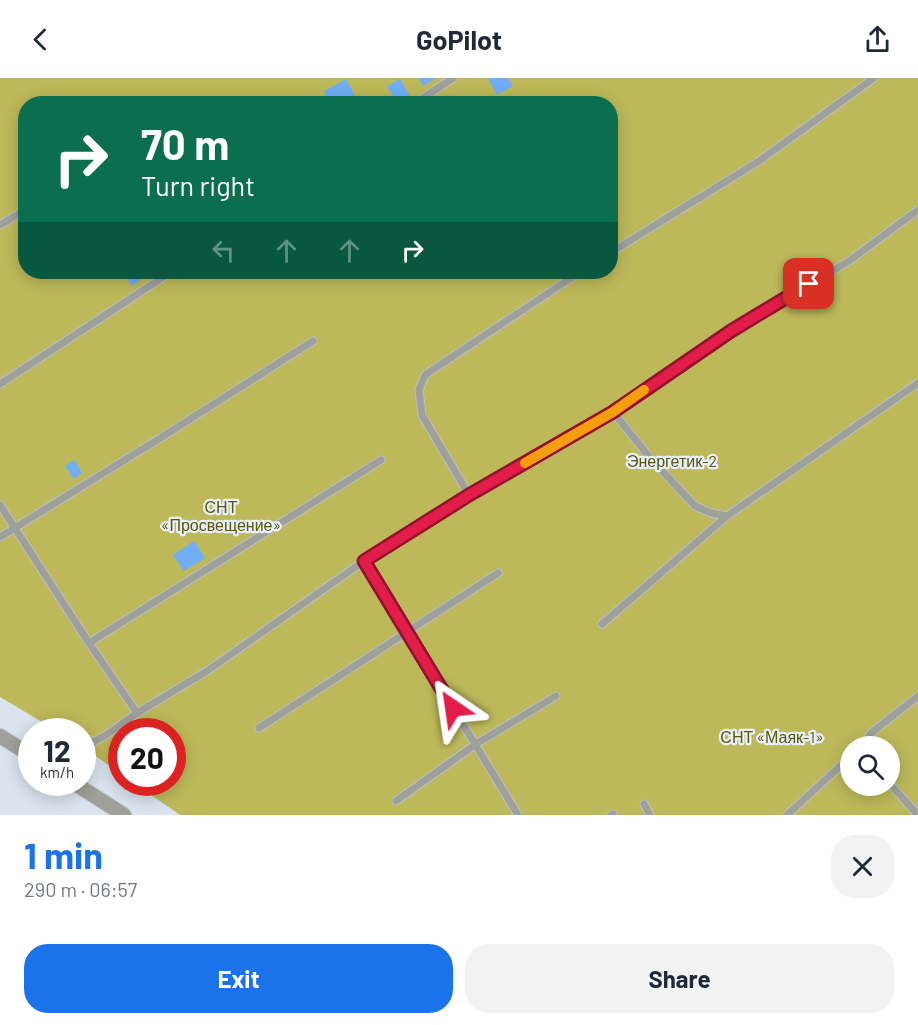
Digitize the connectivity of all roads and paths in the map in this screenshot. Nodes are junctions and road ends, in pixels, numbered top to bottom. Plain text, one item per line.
1 (874, 78) edge
2 (450, 79) edge
3 (426, 96) edge
4 (918, 210) edge
5 (18, 214) edge
6 (0, 225) edge
7 (618, 248) edge
8 (160, 279) edge
9 (569, 279) edge
10 (313, 341) dead end
11 (918, 383) edge
12 (0, 384) edge
13 (613, 412) junction
14 (381, 460) dead end
15 (469, 495) junction
16 (0, 505) edge
17 (727, 516) junction
18 (14, 528) junction
19 (0, 537) edge
20 (364, 561) junction
21 (498, 573) dead end
22 (602, 624) dead end
23 (406, 632) junction
24 (89, 643) junction
25 (556, 696) dead end
26 (918, 696) edge
27 (137, 713) junction
28 (259, 728) dead end
29 (0, 736) edge
30 (869, 736) edge
31 (96, 740) edge
32 (476, 744) junction
33 (18, 747) edge
34 (840, 766) edge
35 (900, 795) edge
36 (94, 796) edge
37 (396, 801) dead end
38 (644, 804) dead end
39 (918, 814) edge
40 (124, 815) edge
41 (518, 815) edge
42 (650, 815) edge
43 (787, 815) edge

1 - 7 lane
2 - 3 lane
4 - 13 lane
5 - 6 lane
8 - 12 lane
9 - 15 lane
10 - 18 lane
11 - 17 lane
13 - 15 lane
13 - 17 lane
14 - 24 lane
15 - 20 lane
16 - 18 lane
17 - 22 lane
18 - 19 lane
18 - 24 lane
20 - 23 lane
20 - 27 lane
21 - 23 lane
23 - 28 lane
23 - 32 lane
24 - 27 lane
25 - 32 lane
26 - 30 lane
27 - 31 lane
29 - 33 street
32 - 37 lane
32 - 41 lane
34 - 43 lane
35 - 39 lane
36 - 40 street
38 - 42 lane

